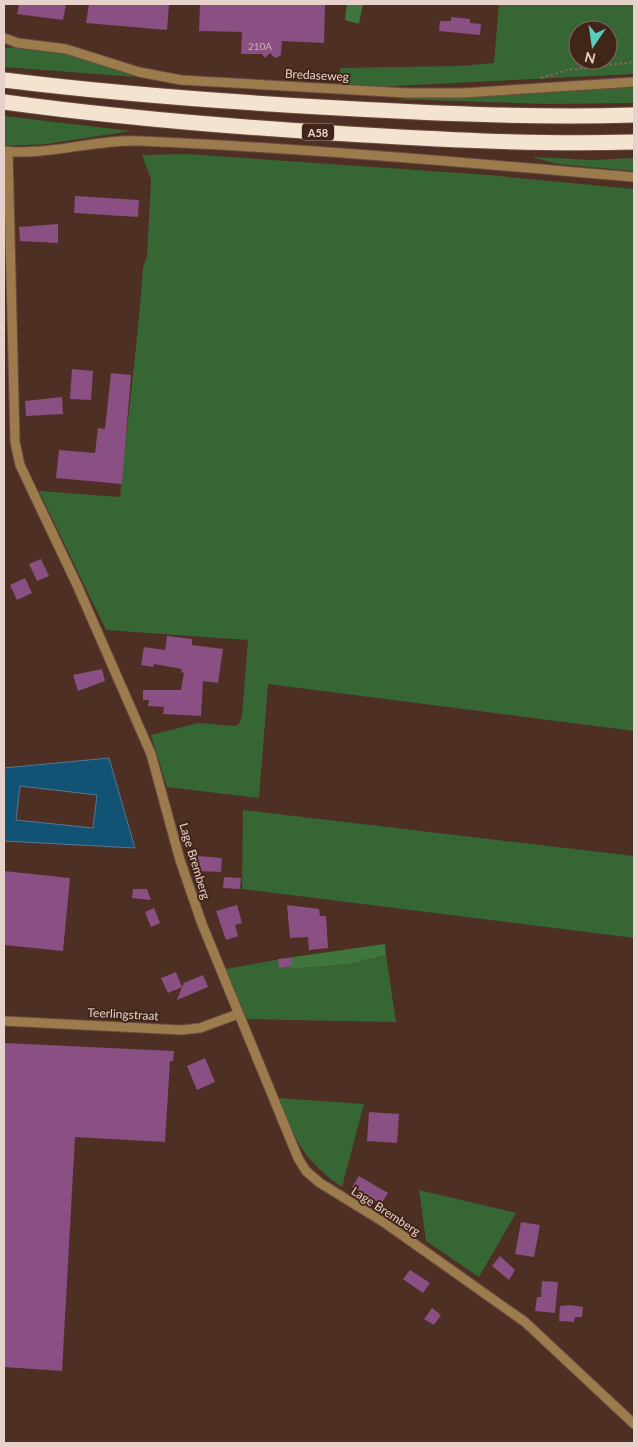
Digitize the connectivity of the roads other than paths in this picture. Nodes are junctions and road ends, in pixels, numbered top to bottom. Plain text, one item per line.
1 (5, 36) edge
2 (4, 80) edge
3 (634, 82) edge
4 (4, 102) edge
5 (634, 115) edge
6 (634, 142) edge
7 (6, 151) edge
8 (634, 177) edge
9 (238, 1014) junction
10 (4, 1021) edge
11 (634, 1424) edge

1 - 3 street, Bredaseweg
2 - 5 highway, A58
4 - 6 highway, A58
7 - 8 street
7 - 9 street, Lage Bremberg
9 - 10 street, Teerlingstraat
9 - 11 street, Lage Bremberg

